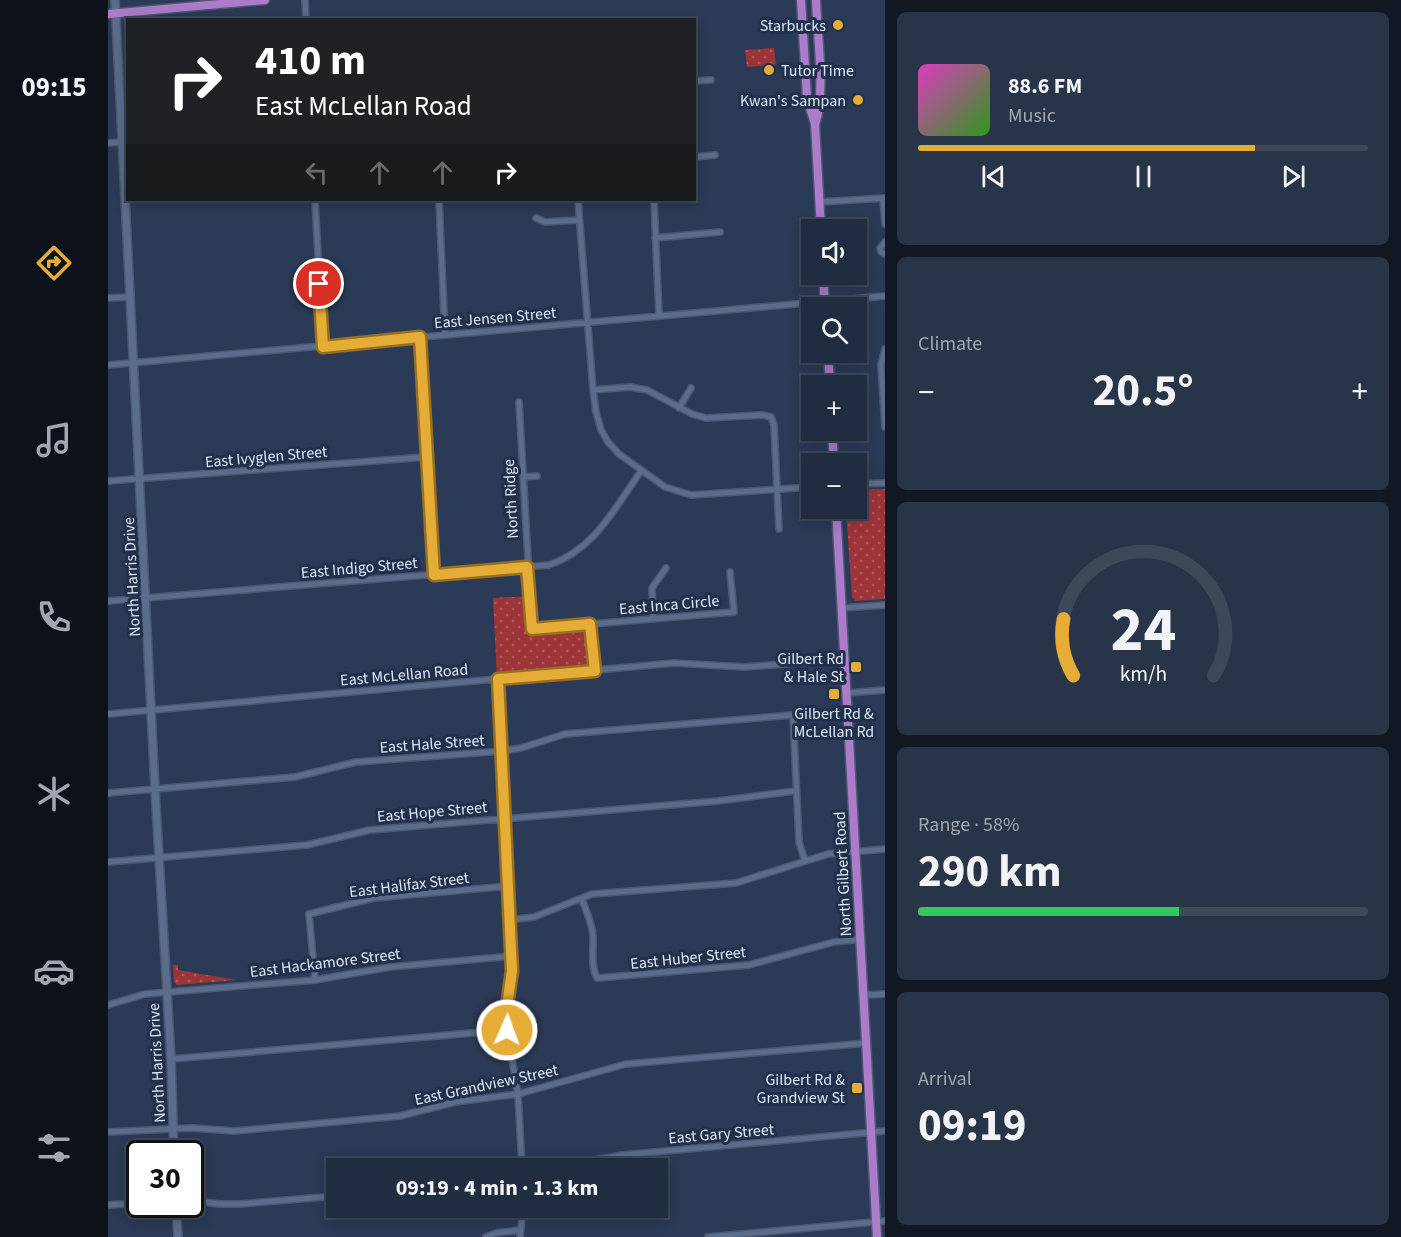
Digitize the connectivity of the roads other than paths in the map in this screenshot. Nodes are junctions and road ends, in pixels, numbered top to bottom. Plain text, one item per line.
1 (115, 0) edge
2 (265, 0) edge
3 (305, 0) edge
4 (801, 0) edge
5 (816, 0) edge
6 (112, 13) edge
7 (306, 18) edge
8 (711, 80) dead end
9 (696, 81) edge
10 (815, 124) junction
11 (122, 142) junction
12 (108, 143) edge
13 (715, 155) dead end
14 (696, 157) edge
15 (884, 198) edge
16 (315, 201) edge
17 (439, 201) edge
18 (578, 201) edge
19 (654, 201) edge
20 (819, 202) junction
21 (536, 218) dead end
22 (820, 219) edge
23 (579, 220) junction
24 (885, 224) edge
25 (720, 232) dead end
26 (655, 238) junction
27 (885, 242) edge
28 (885, 254) edge
29 (885, 296) edge
30 (129, 297) junction
31 (108, 298) edge
32 (867, 298) edge
33 (801, 306) edge
34 (659, 315) junction
35 (586, 324) junction
36 (445, 335) junction
37 (420, 337) junction
38 (323, 347) junction
39 (885, 349) edge
40 (134, 362) junction
41 (108, 365) edge
42 (691, 388) dead end
43 (593, 390) junction
44 (519, 402) dead end
45 (679, 408) junction
46 (885, 427) edge
47 (426, 457) junction
48 (641, 471) junction
49 (537, 476) dead end
50 (523, 477) junction
51 (139, 480) junction
52 (108, 481) edge
53 (885, 483) edge
54 (867, 484) edge
55 (801, 488) edge
56 (777, 489) junction
57 (837, 519) edge
58 (780, 529) dead end
59 (527, 567) junction
60 (666, 568) dead end
61 (730, 572) dead end
62 (434, 575) junction
63 (146, 598) junction
64 (108, 601) edge
65 (885, 605) edge
66 (842, 608) junction
67 (653, 619) junction
68 (590, 624) junction
69 (532, 629) joint
70 (845, 659) junction
71 (595, 671) junction
72 (498, 679) junction
73 (885, 690) edge
74 (847, 693) junction
75 (151, 710) junction
76 (108, 714) edge
77 (503, 751) junction
78 (155, 789) junction
79 (795, 792) junction
80 (108, 793) edge
81 (505, 818) junction
82 (885, 849) edge
83 (856, 851) junction
84 (160, 857) junction
85 (805, 861) junction
86 (108, 862) edge
87 (509, 886) junction
88 (582, 899) junction
89 (509, 920) junction
90 (861, 939) junction
91 (512, 956) junction
92 (315, 980) junction
93 (166, 992) junction
94 (885, 994) edge
95 (864, 995) junction
96 (108, 1005) edge
97 (507, 1030) junction
98 (867, 1043) junction
99 (171, 1059) junction
100 (518, 1094) junction
101 (173, 1130) junction
102 (885, 1131) edge
103 (108, 1132) edge
104 (872, 1132) junction
105 (173, 1140) edge
106 (521, 1158) edge
107 (601, 1158) edge
108 (326, 1197) edge
109 (204, 1202) edge
110 (126, 1204) edge
111 (108, 1205) edge
112 (177, 1218) edge
113 (522, 1218) edge
114 (881, 1222) edge
115 (520, 1234) edge
116 (178, 1237) edge
117 (486, 1237) edge
118 (708, 1237) edge
119 (878, 1237) edge

1 - 6 street, North Harris Drive
2 - 6 main road
3 - 7 street
4 - 10 main road
5 - 10 main road
6 - 11 street, North Harris Drive
8 - 9 street
10 - 20 main road
11 - 12 street
11 - 30 street, North Harris Drive
13 - 14 street
15 - 20 street
15 - 24 street
16 - 38 street
17 - 36 street
18 - 23 street
19 - 26 street
20 - 22 main road
21 - 23 street
23 - 35 street
25 - 26 street
26 - 34 street
27 - 28 street
29 - 32 street, East Jensen Street
30 - 31 street
30 - 40 street, North Harris Drive
33 - 34 street, East Jensen Street
34 - 35 street, East Jensen Street
35 - 36 street, East Jensen Street
35 - 43 street
36 - 37 street, East Jensen Street
37 - 38 street, East Jensen Street
37 - 47 street
38 - 40 street, East Jensen Street
39 - 46 street
40 - 41 street, East Jensen Street
40 - 51 street, North Harris Drive
42 - 45 street
43 - 45 street
43 - 48 street
44 - 50 street, North Ridge
45 - 56 street
47 - 51 street, East Ivyglen Street
47 - 62 street
48 - 56 street
48 - 59 street, East Indigo Street
49 - 50 street
50 - 59 street, North Ridge
51 - 52 street, East Ivyglen Street
51 - 63 street, North Harris Drive
53 - 54 street
55 - 56 street
56 - 58 street
57 - 66 main road, North Gilbert Road
59 - 62 street, East Indigo Street
59 - 69 street, North Ridge
60 - 67 street
61 - 67 street, East Inca Circle
62 - 63 street, East Indigo Street
63 - 64 street, East Indigo Street
63 - 75 street, North Harris Drive
65 - 66 street
66 - 70 main road, North Gilbert Road
67 - 68 street, East Inca Circle
68 - 69 street, East Inca Circle
68 - 71 street
70 - 71 street, East McLellan Road
70 - 74 main road, North Gilbert Road
71 - 72 street, East McLellan Road
72 - 75 street, East McLellan Road
72 - 77 street
73 - 74 street
74 - 83 main road, North Gilbert Road
75 - 76 street, East McLellan Road
75 - 78 street, North Harris Drive
77 - 78 street, East Hale Street
77 - 79 street, East Hale Street
77 - 81 street
78 - 80 street, East Hale Street
78 - 84 street, North Harris Drive
79 - 81 street, East Hope Street
79 - 85 street
81 - 84 street, East Hope Street
81 - 87 street
82 - 83 street
83 - 85 street
83 - 90 main road, North Gilbert Road
84 - 86 street, East Hope Street
84 - 93 street, North Harris Drive
85 - 88 street
87 - 89 street
87 - 92 street, East Halifax Street
88 - 89 street
88 - 90 street, East Huber Street
89 - 91 street
90 - 95 main road, North Gilbert Road
91 - 92 street, East Hackamore Street
91 - 97 street
92 - 93 street, East Hackamore Street
93 - 96 street, East Hackamore Street
93 - 99 street, North Harris Drive
94 - 95 street
95 - 98 main road, North Gilbert Road
97 - 99 street
97 - 100 street
98 - 100 street, East Grandview Street
98 - 104 main road, North Gilbert Road
99 - 101 street, North Harris Drive
100 - 101 street, East Grandview Street
100 - 106 street
101 - 103 street, East Grandview Street
101 - 105 street, North Harris Drive
102 - 104 street, East Gary Street
104 - 107 street, East Gary Street
104 - 114 main road, North Gilbert Road
108 - 109 street
110 - 111 street
112 - 116 street
113 - 115 street
114 - 118 street
114 - 119 main road, North Gilbert Road
115 - 117 street

